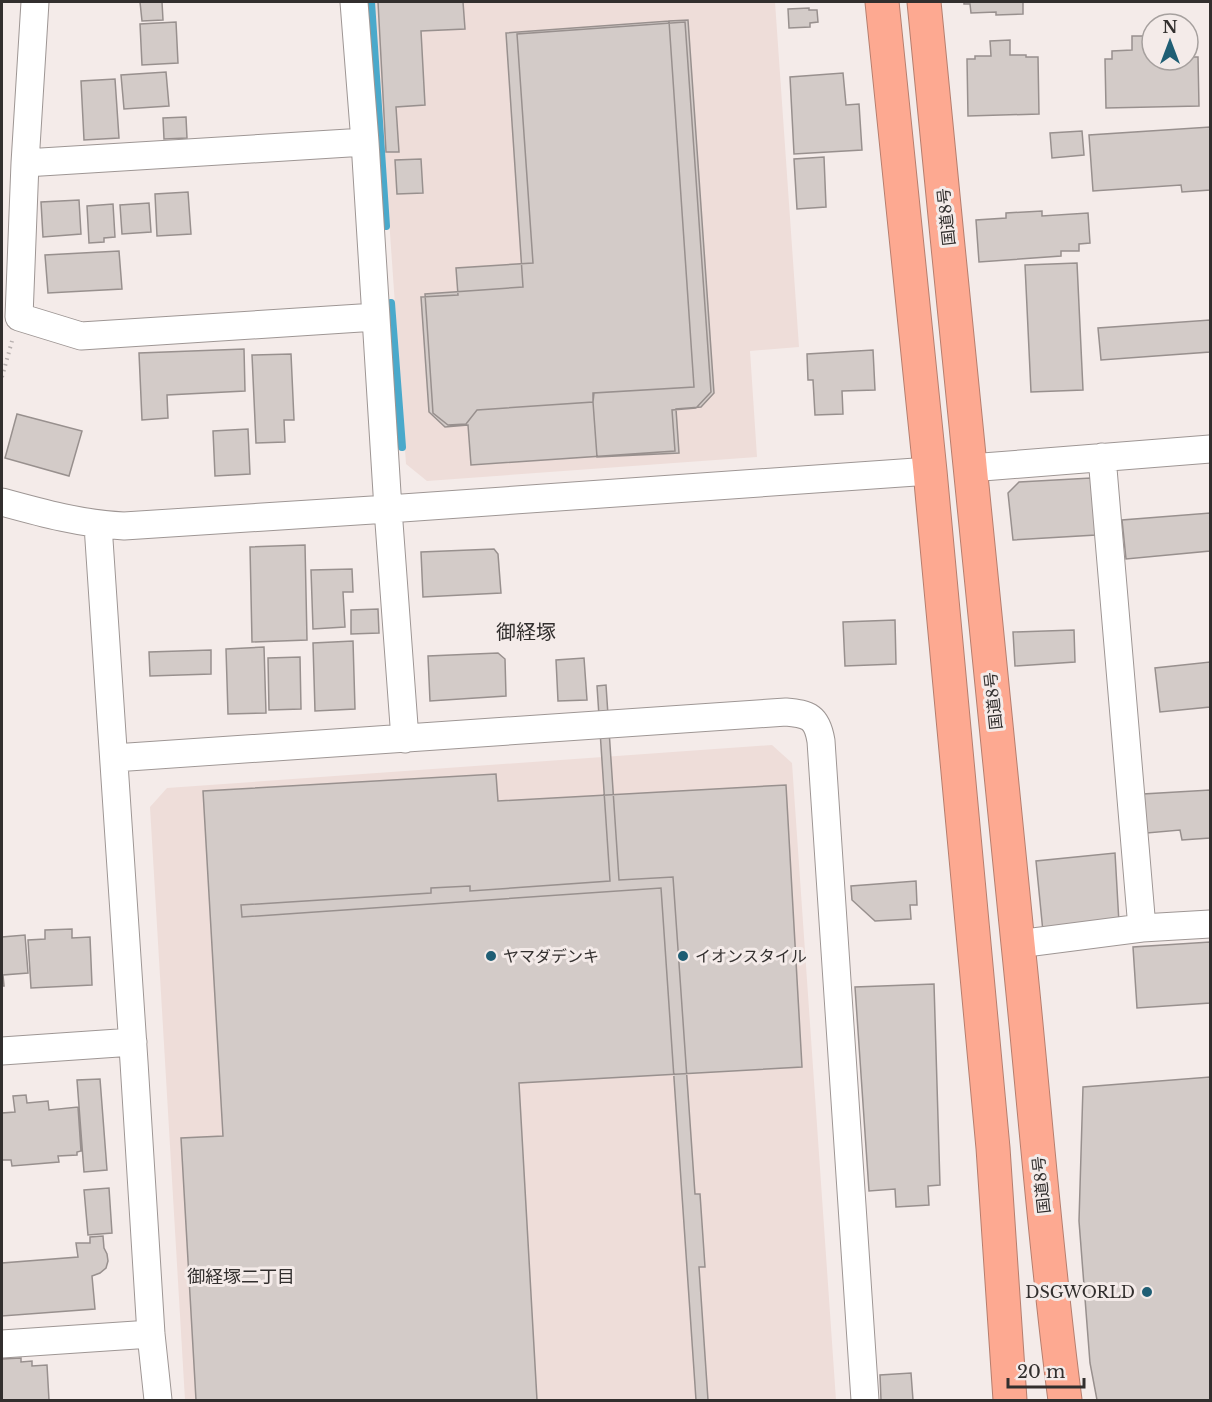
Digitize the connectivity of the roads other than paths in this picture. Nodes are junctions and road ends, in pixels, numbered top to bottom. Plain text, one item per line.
1 (35, 2) edge
2 (354, 2) edge
3 (882, 2) edge
4 (924, 2) edge
5 (364, 141) junction
6 (25, 163) junction
7 (376, 317) junction
8 (1210, 449) edge
9 (1102, 457) junction
10 (970, 468) junction
11 (930, 471) junction
12 (2, 502) edge
13 (388, 509) junction
14 (98, 525) junction
15 (405, 739) junction
16 (114, 758) junction
17 (1210, 924) edge
18 (1142, 928) junction
19 (1018, 944) junction
20 (133, 1042) junction
21 (2, 1051) edge
22 (152, 1334) junction
23 (2, 1344) edge
24 (158, 1401) edge
25 (865, 1401) edge
26 (1010, 1401) edge
27 (1065, 1401) edge

1 - 6 street
2 - 5 street
3 - 11 highway
4 - 10 highway, 国道8号
5 - 6 street
5 - 7 street
6 - 7 street
7 - 13 street
8 - 9 street
9 - 10 street
9 - 18 street
10 - 19 highway, 国道8号
11 - 13 street
11 - 26 highway
12 - 14 street
13 - 14 street
13 - 15 street
14 - 16 street
15 - 16 street
15 - 25 street
16 - 20 street
17 - 18 street
18 - 19 street
19 - 27 highway, 国道8号
20 - 21 street
20 - 22 street
22 - 23 street
22 - 24 street

